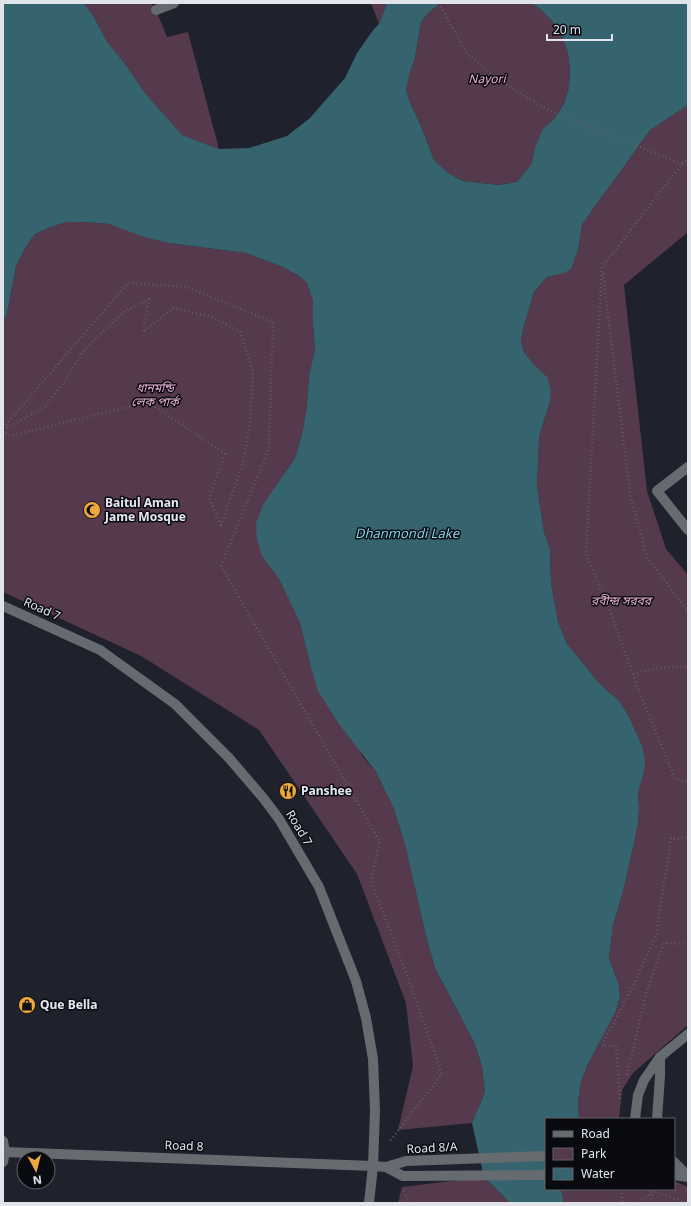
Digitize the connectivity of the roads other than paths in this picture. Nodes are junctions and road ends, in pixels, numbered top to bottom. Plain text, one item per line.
1 (174, 3) edge
2 (156, 10) dead end
3 (688, 467) edge
4 (688, 530) edge
5 (3, 606) edge
6 (688, 1034) edge
7 (660, 1057) junction
8 (635, 1118) edge
9 (657, 1118) edge
10 (3, 1141) edge
11 (5, 1152) junction
12 (545, 1156) edge
13 (3, 1162) edge
14 (675, 1163) edge
15 (373, 1166) junction
16 (386, 1167) junction
17 (545, 1175) edge
18 (675, 1175) edge
19 (688, 1176) edge
20 (369, 1203) edge

1 - 2 street
3 - 4 street
5 - 15 street, Road 7
6 - 7 street
7 - 8 street
7 - 9 street
10 - 11 street
11 - 13 street
11 - 15 street, Road 8
12 - 16 street, Road 8/A
14 - 19 street
15 - 16 street, Road 8
15 - 20 street, Road 7
16 - 17 street
18 - 19 street

